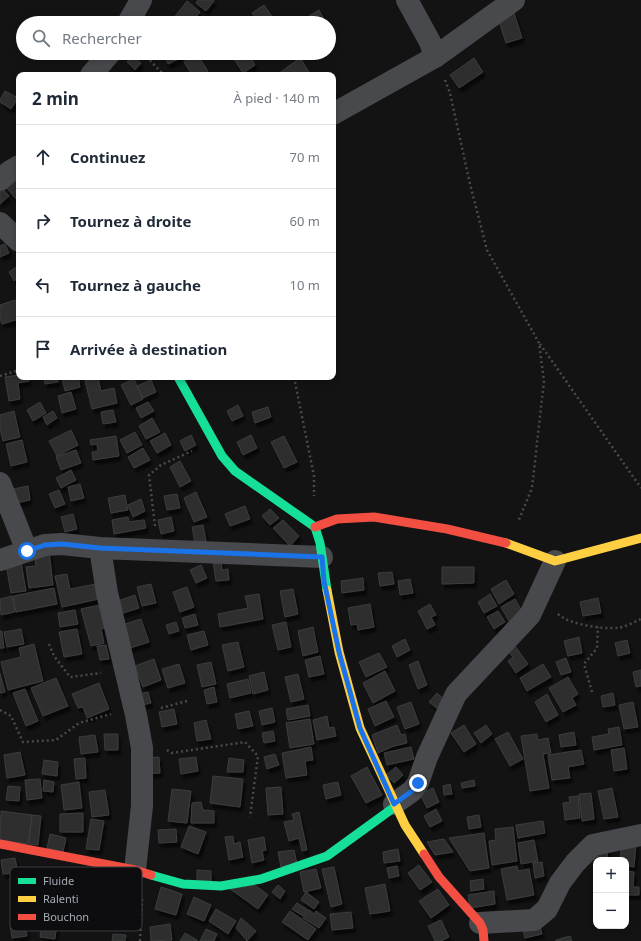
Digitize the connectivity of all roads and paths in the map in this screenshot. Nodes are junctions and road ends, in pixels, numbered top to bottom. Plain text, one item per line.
1 (141, 0) edge
2 (407, 0) edge
3 (514, 0) edge
4 (132, 16) edge
5 (435, 57) junction
6 (104, 60) edge
7 (149, 60) edge
8 (94, 72) edge
9 (160, 72) edge
10 (336, 112) edge
11 (16, 168) edge
12 (0, 180) edge
13 (0, 223) edge
14 (16, 238) edge
15 (540, 343) junction
16 (16, 371) edge
17 (0, 376) edge
18 (180, 380) edge
19 (295, 380) edge
20 (214, 440) junction
21 (0, 483) edge
22 (641, 488) edge
23 (315, 526) junction
24 (641, 538) edge
25 (508, 544) junction
26 (100, 548) junction
27 (159, 550) junction
28 (27, 551) junction
29 (322, 557) junction
30 (0, 560) edge
31 (555, 561) junction
32 (539, 596) junction
33 (641, 619) edge
34 (598, 627) junction
35 (49, 644) dead end
36 (125, 669) junction
37 (592, 692) dead end
38 (134, 708) junction
39 (0, 710) edge
40 (139, 735) junction
41 (395, 805) junction
42 (250, 817) dead end
43 (641, 835) edge
44 (0, 844) edge
45 (118, 867) edge
46 (139, 867) edge
47 (142, 872) edge
48 (140, 931) edge
49 (482, 932) edge
50 (140, 941) edge

1 - 4 street
2 - 5 street
3 - 5 street
5 - 10 street
5 - 15 path
6 - 8 street
7 - 9 path
11 - 12 street
13 - 14 street
15 - 22 path
15 - 25 path
16 - 17 path
18 - 20 street
19 - 23 path
20 - 23 street
20 - 27 path
21 - 28 street
23 - 25 street
23 - 29 street
24 - 31 street
25 - 31 street
26 - 27 street
26 - 28 street
26 - 36 street
27 - 29 street
28 - 30 street
29 - 41 street
31 - 32 street
32 - 34 path
32 - 41 street
33 - 34 path
34 - 37 path
35 - 36 path
36 - 38 street
38 - 39 path
38 - 40 street
40 - 42 path
40 - 46 street
41 - 47 street
41 - 49 street
43 - 49 street
44 - 45 street
48 - 50 path

